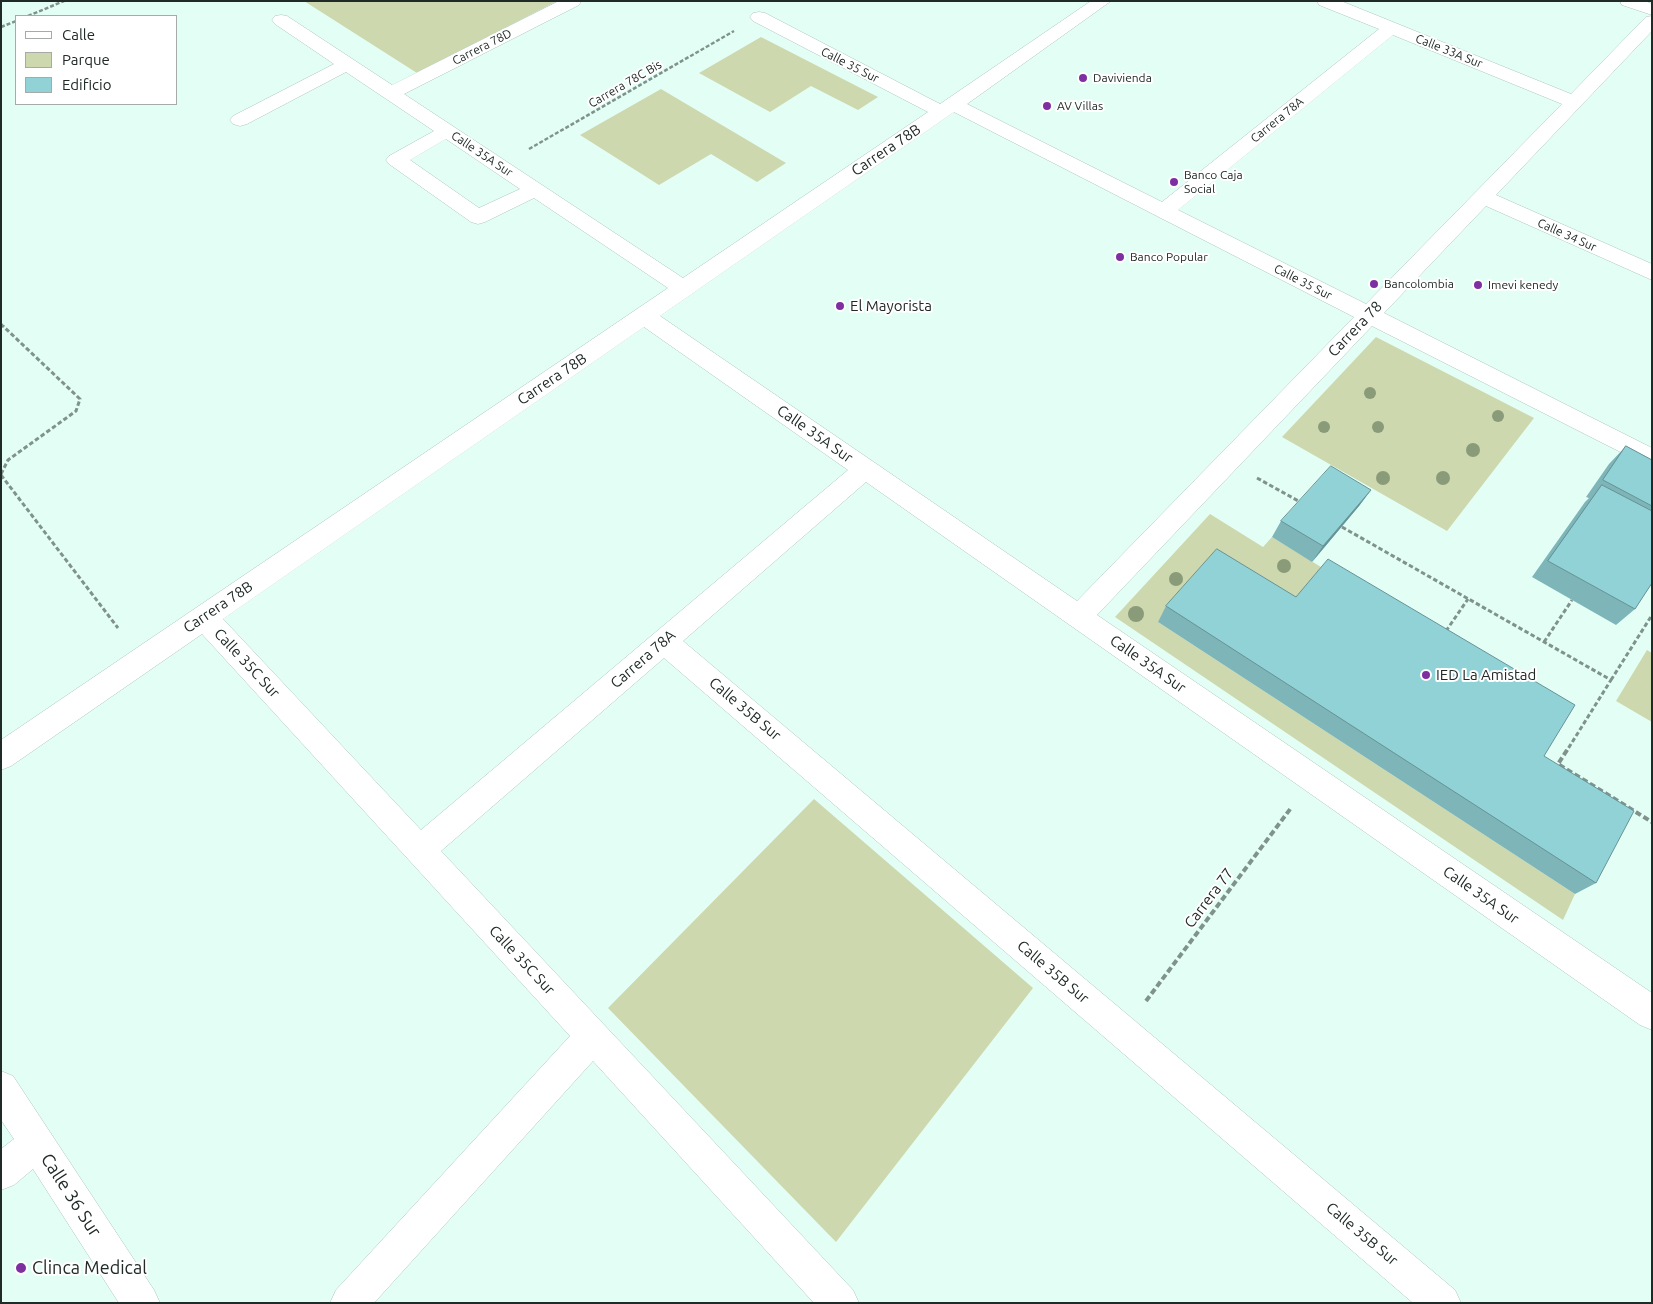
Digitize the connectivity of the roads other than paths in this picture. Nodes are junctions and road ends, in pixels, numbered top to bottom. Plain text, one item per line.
1 (573, 1) edge
2 (1104, 1) edge
3 (1325, 1) edge
4 (1628, 1) edge
5 (1652, 10) edge
6 (759, 17) road end
7 (281, 20) dead end
8 (1652, 21) edge
9 (1391, 28) junction
10 (348, 64) junction
11 (391, 93) junction
12 (1574, 102) junction
13 (948, 108) junction
14 (240, 120) dead end
15 (447, 131) junction
16 (535, 190) junction
17 (1482, 197) junction
18 (1164, 211) junction
19 (1652, 273) edge
20 (684, 289) junction
21 (1368, 315) junction
22 (644, 316) junction
23 (1652, 459) edge
24 (865, 469) junction
25 (204, 617) junction
26 (1078, 617) junction
27 (664, 641) junction
28 (1, 757) edge
29 (420, 850) junction
30 (1652, 1013) edge
31 (593, 1036) junction
32 (1, 1088) edge
33 (37, 1142) junction
34 (1, 1172) edge
35 (141, 1303) edge
36 (349, 1303) edge
37 (840, 1303) edge
38 (1442, 1303) edge

1 - 11 street, Carrera 78D
2 - 13 street, Carrera 78B
3 - 9 street, Calle 33A Sur
4 - 5 street
6 - 13 street, Calle 35 Sur
7 - 10 street, Calle 35A Sur
8 - 12 street, Carrera 78
9 - 12 street, Calle 33A Sur
9 - 18 street, Carrera 78A
10 - 11 street, Calle 35A Sur
10 - 14 street
11 - 15 street, Calle 35A Sur
12 - 17 street, Carrera 78
13 - 18 street, Calle 35 Sur
13 - 20 street, Carrera 78B
15 - 16 street, Calle 35A Sur
15 - 16 street
16 - 20 street, Calle 35A Sur
17 - 19 street, Calle 34 Sur
17 - 21 street, Carrera 78
18 - 21 street, Calle 35 Sur
20 - 22 street, Carrera 78B
21 - 23 street, Calle 35 Sur
21 - 26 street, Carrera 78
22 - 24 street, Calle 35A Sur
22 - 25 street, Carrera 78B
24 - 26 street, Calle 35A Sur
24 - 27 street, Carrera 78A
25 - 28 street, Carrera 78B
25 - 29 street, Calle 35C Sur
26 - 30 street, Calle 35A Sur
27 - 29 street, Carrera 78A
27 - 38 street, Calle 35B Sur
29 - 31 street, Calle 35C Sur
31 - 36 street
31 - 37 street, Calle 35C Sur
32 - 33 street, Calle 36 Sur
33 - 34 street
33 - 35 street, Calle 36 Sur

